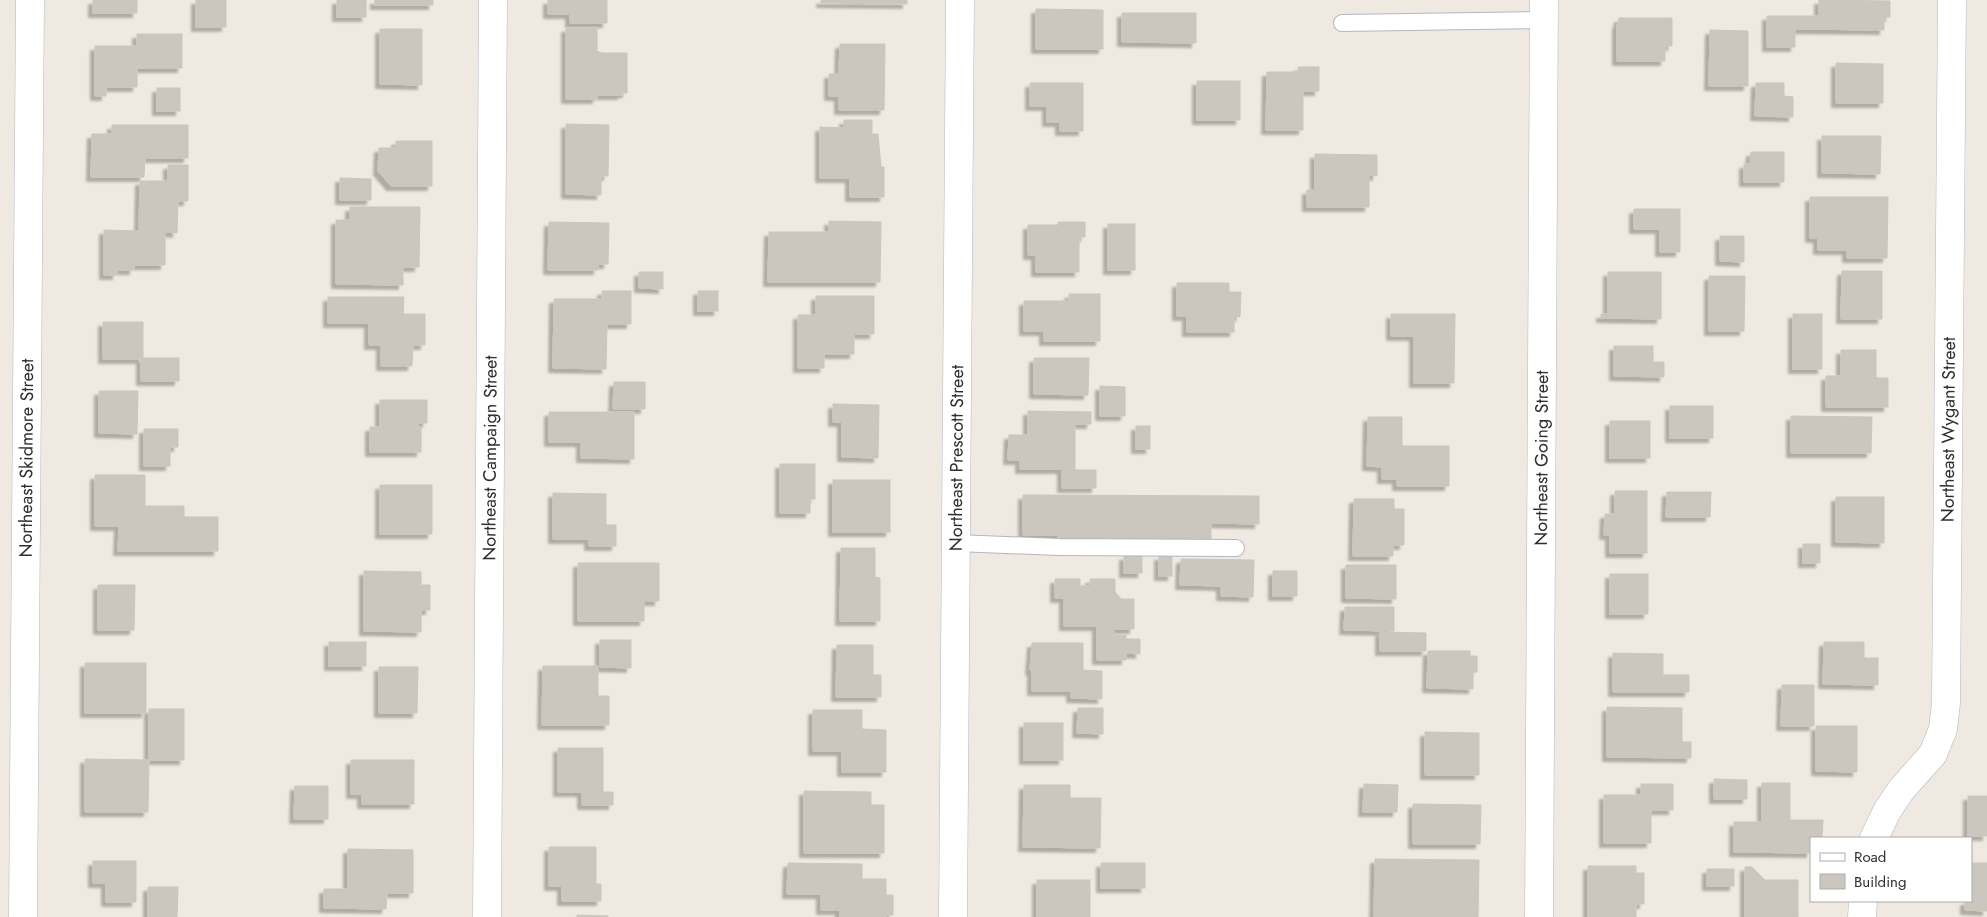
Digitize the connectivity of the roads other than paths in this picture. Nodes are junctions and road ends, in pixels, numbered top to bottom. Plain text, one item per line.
1 (30, 0) edge
2 (493, 0) edge
3 (960, 0) edge
4 (1952, 0) edge
5 (1544, 10) edge
6 (1342, 23) dead end
7 (956, 543) junction
8 (1236, 548) dead end
9 (1875, 837) edge
10 (1863, 902) edge
11 (23, 917) edge
12 (487, 917) edge
13 (953, 917) edge
14 (1539, 917) edge
15 (1862, 917) edge

1 - 11 street, Northeast Skidmore Street
2 - 12 street, Northeast Campaign Street
3 - 7 street, Northeast Prescott Street
4 - 9 street, Northeast Wygant Street
5 - 6 lane
5 - 14 street, Northeast Going Street
7 - 8 lane
7 - 13 street, Northeast Prescott Street
10 - 15 street

